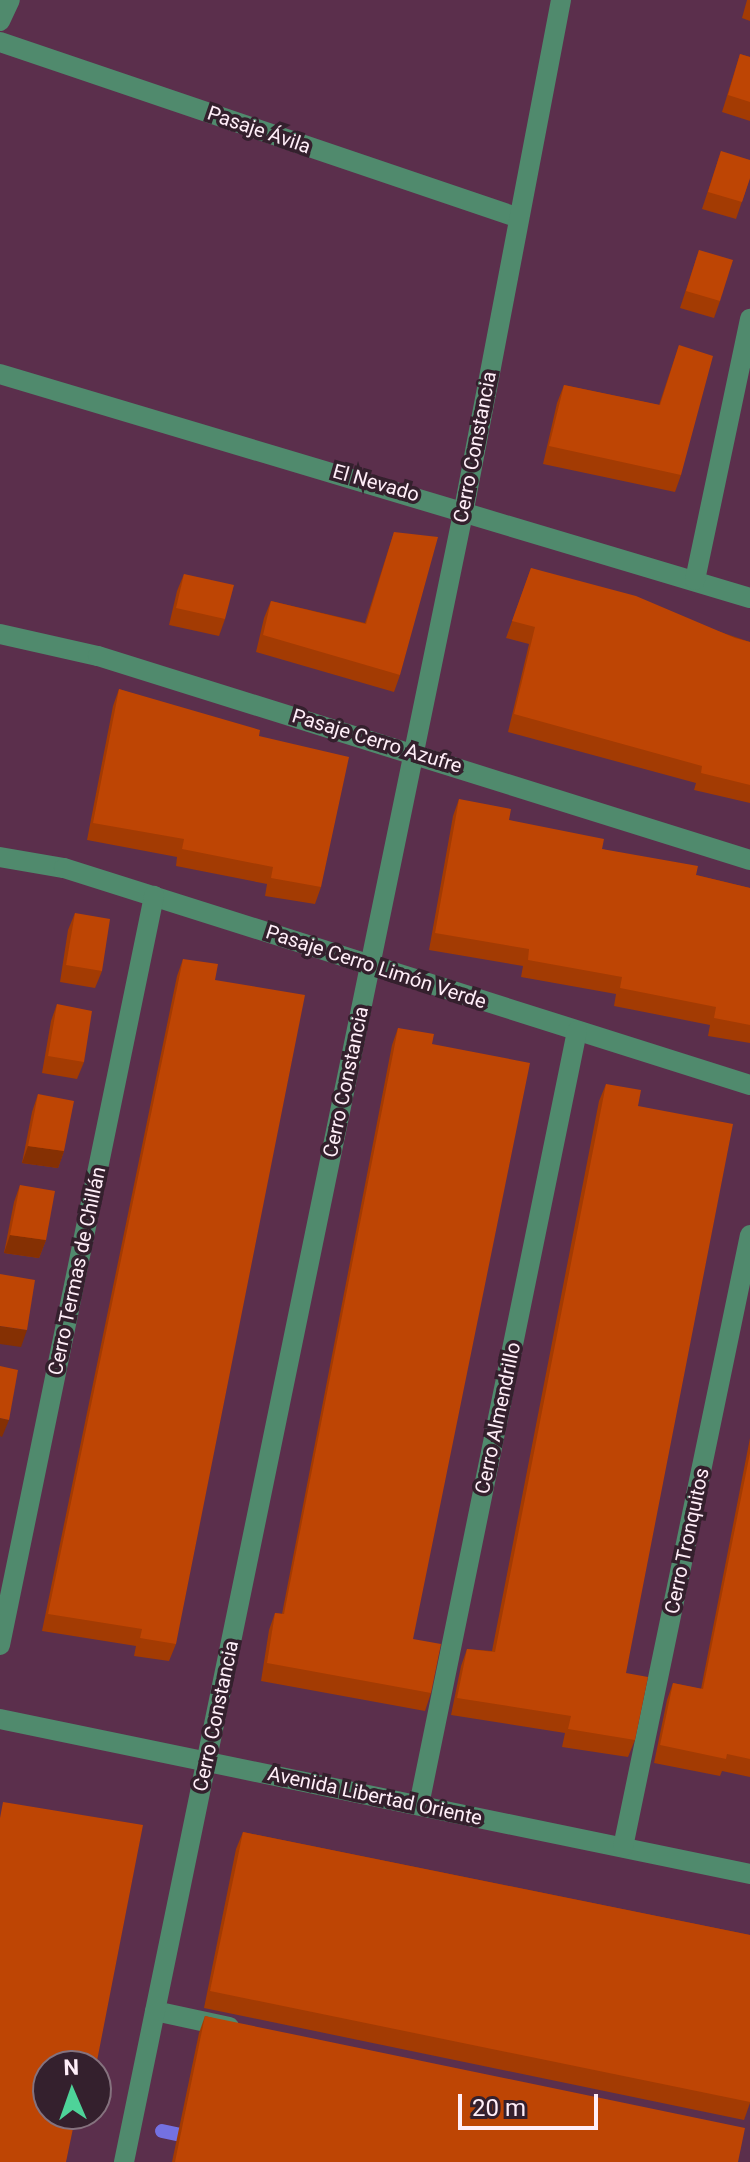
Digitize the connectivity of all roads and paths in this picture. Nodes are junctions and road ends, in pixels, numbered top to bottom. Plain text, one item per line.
1 (10, 0) edge
2 (561, 0) edge
3 (0, 21) edge
4 (0, 42) edge
5 (519, 218) junction
6 (750, 319) edge
7 (0, 374) edge
8 (464, 509) junction
9 (695, 580) junction
10 (750, 598) edge
11 (0, 634) edge
12 (414, 752) junction
13 (0, 857) edge
14 (750, 860) edge
15 (154, 896) junction
16 (370, 965) junction
17 (577, 1031) junction
18 (750, 1085) edge
19 (750, 1235) edge
20 (0, 1645) edge
21 (0, 1719) edge
22 (206, 1761) junction
23 (419, 1805) junction
24 (623, 1847) junction
25 (750, 1874) edge
26 (155, 2011) junction
27 (249, 2031) edge
28 (124, 2162) edge

1 - 3 street
2 - 5 street, Cerro Constancia
4 - 5 street, Pasaje Ávila
5 - 8 street, Cerro Constancia
6 - 9 street
7 - 8 street, El Nevado
8 - 9 street, El Nevado
8 - 12 street, Cerro Constancia
9 - 10 street, El Nevado
11 - 12 street, Pasaje Cerro Azufre
12 - 14 street, Pasaje Cerro Azufre
12 - 16 street, Cerro Constancia
13 - 15 street, Pasaje Cerro Limón Verde
15 - 16 street, Pasaje Cerro Limón Verde
15 - 20 street, Cerro Termas de Chillán
16 - 17 street, Pasaje Cerro Limón Verde
16 - 22 street, Cerro Constancia
17 - 18 street, Pasaje Cerro Limón Verde
17 - 23 street, Cerro Almendrillo
19 - 24 street, Cerro Tronquitos
21 - 22 street, Avenida Libertad Oriente
22 - 23 street, Avenida Libertad Oriente
22 - 26 street, Cerro Constancia
23 - 24 street, Avenida Libertad Oriente
24 - 25 street, Avenida Libertad Oriente
26 - 27 street
26 - 28 street, Cerro Constancia

